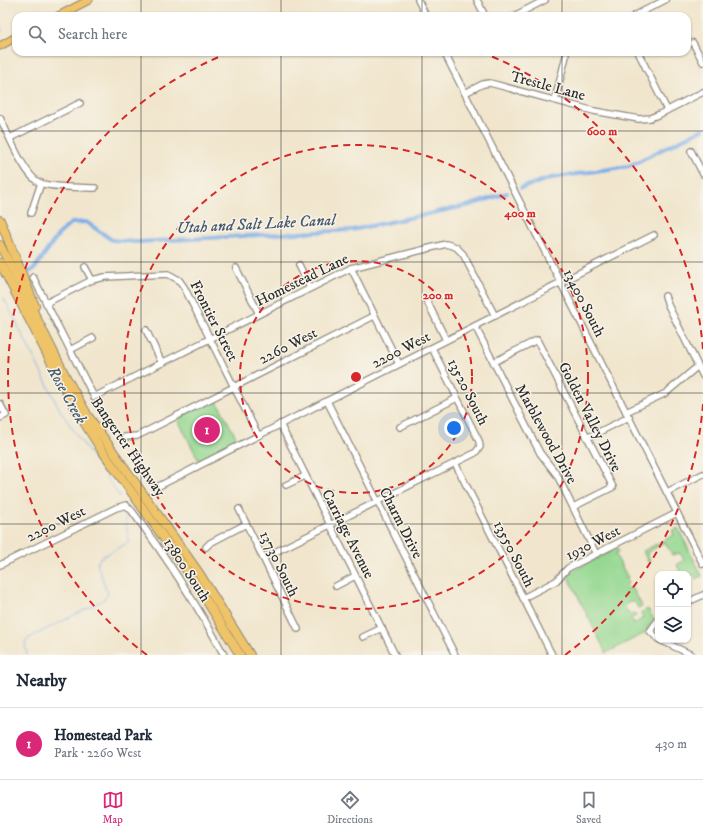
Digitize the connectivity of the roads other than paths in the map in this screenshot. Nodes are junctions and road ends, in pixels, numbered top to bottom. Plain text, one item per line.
1 (89, 0) edge
2 (418, 0) edge
3 (477, 0) edge
4 (545, 0) edge
5 (666, 0) edge
6 (538, 2) edge
7 (66, 12) edge
8 (424, 12) edge
9 (483, 12) edge
10 (521, 12) edge
11 (642, 12) edge
12 (12, 39) edge
13 (693, 43) dead end
14 (0, 46) edge
15 (446, 56) edge
16 (566, 56) dead end
17 (640, 56) edge
18 (703, 62) edge
19 (703, 92) edge
20 (465, 93) junction
21 (555, 100) junction
22 (80, 103) dead end
23 (667, 110) junction
24 (0, 118) edge
25 (10, 138) junction
26 (691, 151) dead end
27 (703, 174) edge
28 (41, 184) junction
29 (95, 188) dead end
30 (30, 213) dead end
31 (0, 220) edge
32 (654, 235) dead end
33 (0, 245) edge
34 (0, 263) edge
35 (299, 265) dead end
36 (85, 268) dead end
37 (236, 268) dead end
38 (350, 268) junction
39 (0, 274) edge
40 (33, 278) dead end
41 (92, 280) junction
42 (560, 283) junction
43 (310, 288) junction
44 (665, 296) dead end
45 (426, 299) dead end
46 (46, 303) junction
47 (259, 314) junction
48 (374, 316) junction
49 (495, 316) junction
50 (475, 326) junction
51 (146, 330) dead end
52 (93, 338) dead end
53 (210, 339) junction
54 (446, 340) junction
55 (432, 348) junction
56 (44, 350) junction
57 (70, 350) junction
58 (494, 362) junction
59 (162, 363) junction
60 (399, 364) junction
61 (698, 366) junction
62 (61, 367) junction
63 (703, 376) edge
64 (234, 387) junction
65 (457, 398) junction
66 (327, 401) junction
67 (0, 404) edge
68 (627, 415) junction
69 (3, 416) edge
70 (280, 424) junction
71 (400, 427) dead end
72 (258, 435) junction
73 (125, 437) dead end
74 (587, 438) junction
75 (455, 463) junction
76 (703, 474) edge
77 (305, 476) junction
78 (286, 485) dead end
79 (159, 486) dead end
80 (667, 492) junction
81 (377, 502) junction
82 (123, 505) joint
83 (573, 507) junction
84 (239, 509) dead end
85 (677, 513) junction
86 (246, 524) junction
87 (330, 526) junction
88 (206, 547) dead end
89 (596, 554) junction
90 (263, 558) junction
91 (703, 564) edge
92 (0, 565) edge
93 (355, 576) junction
94 (336, 586) dead end
95 (703, 595) edge
96 (523, 598) junction
97 (691, 601) edge
98 (222, 608) junction
99 (655, 624) edge
100 (382, 628) junction
101 (298, 629) dead end
102 (655, 635) edge
103 (363, 637) dead end
104 (667, 643) edge
105 (224, 655) edge
106 (239, 655) edge
107 (250, 655) edge
108 (256, 655) edge
109 (395, 655) edge
110 (455, 655) edge
111 (552, 655) edge
112 (692, 655) edge

1 - 7 main road
2 - 8 street
3 - 9 street
4 - 6 street
5 - 11 street
6 - 10 street
12 - 14 main road
13 - 18 street
15 - 20 street, 13400 South
16 - 21 street
17 - 23 street
19 - 23 street, Trestle Lane
20 - 21 street, Trestle Lane
20 - 42 street, 13400 South
21 - 23 street, Trestle Lane
22 - 25 street
24 - 25 street
25 - 28 street
26 - 27 street
28 - 29 street
28 - 30 street
31 - 62 highway
32 - 42 street, 2200 West
33 - 62 highway, Bangerter Highway
34 - 56 highway, Bangerter Highway
35 - 43 street
36 - 41 street
37 - 47 street
38 - 43 street, Homestead Lane
38 - 48 street
38 - 49 street, Homestead Lane
39 - 56 highway
40 - 46 street
41 - 46 street, Frontier Street
41 - 53 street, Frontier Street
42 - 49 street, 2200 West
42 - 68 street, 13400 South
43 - 47 street, Homestead Lane
44 - 61 street
45 - 54 street
46 - 57 street
47 - 53 street, Homestead Lane
48 - 60 street
48 - 64 street, 2260 West
49 - 50 street, 2200 West
50 - 54 street, 2200 West
50 - 58 street, Marblewood Drive
51 - 59 street
52 - 57 street
53 - 59 street, Homestead Lane
53 - 64 street, Frontier Street
54 - 55 street, 2200 West
55 - 60 street, 2200 West
55 - 65 street, 13520 South
56 - 106 highway, Bangerter Highway
57 - 59 street, Homestead Lane
58 - 74 street, Golden Valley Drive
58 - 83 street, Marblewood Drive
60 - 66 street, 2200 West
61 - 63 street
61 - 68 street
62 - 98 highway, Bangerter Highway
64 - 72 street, Frontier Street
64 - 73 street, 2260 West
65 - 71 street
65 - 75 street, 13520 South
66 - 70 street, 2200 West
66 - 81 street, Charm Drive
67 - 69 street
68 - 74 street
68 - 80 street, 13400 South
70 - 72 street, 2200 West
70 - 77 street, Carriage Avenue
72 - 79 street, 2200 West
74 - 83 street, Golden Valley Drive
75 - 81 street
75 - 96 street, 13550 South
76 - 80 street
77 - 78 street
77 - 87 street, Carriage Avenue
80 - 85 street, 13400 South
81 - 87 street
81 - 110 street, Charm Drive
82 - 92 street, 2200 West
82 - 105 street, 13800 South
83 - 89 street, Marblewood Drive
84 - 86 street, 13730 South
85 - 89 street, 1930 West
85 - 91 street, 13400 South
86 - 88 street
86 - 90 street, 13730 South
87 - 90 street
87 - 93 street, Carriage Avenue
89 - 96 street, 1930 West
90 - 101 street, 13730 South
93 - 94 street
93 - 100 street, Carriage Avenue
95 - 97 street
96 - 111 street, 13550 South
98 - 107 highway, Bangerter Highway
98 - 108 highway
99 - 102 street
100 - 103 street
100 - 109 street, Carriage Avenue
104 - 112 street

